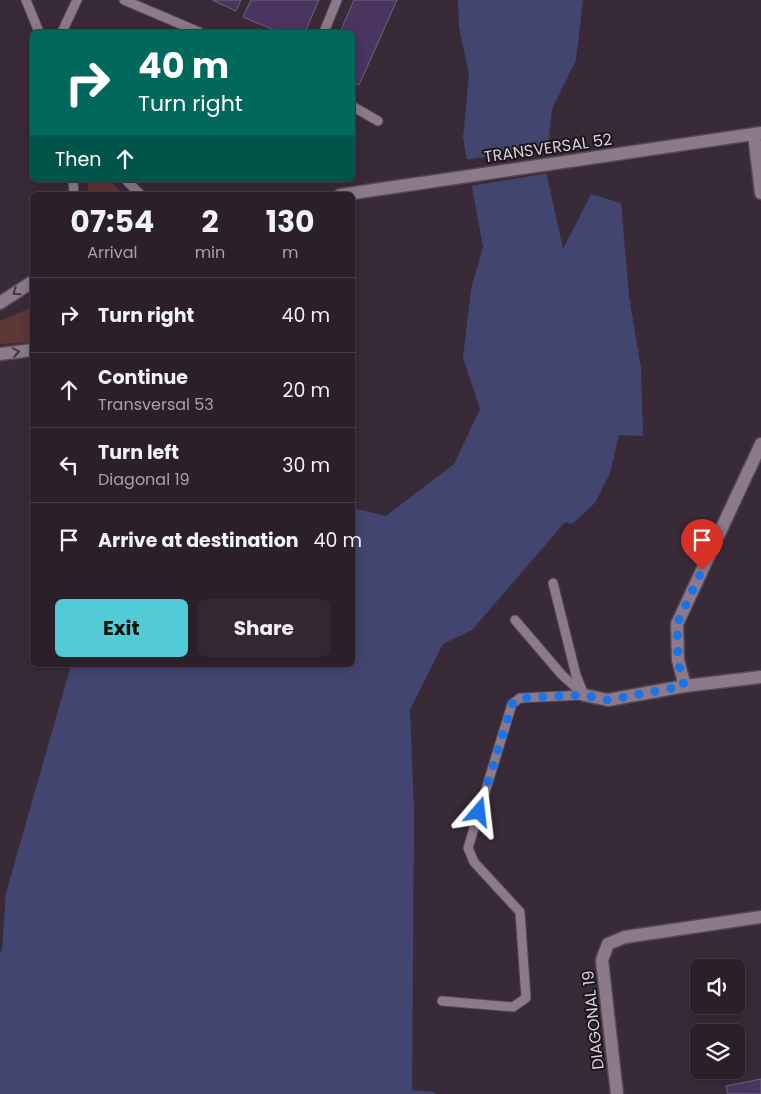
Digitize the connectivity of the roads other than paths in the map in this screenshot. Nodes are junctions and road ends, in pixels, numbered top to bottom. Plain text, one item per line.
1 (26, 0) edge
2 (77, 0) edge
3 (124, 0) edge
4 (336, 0) edge
5 (38, 30) edge
6 (63, 30) edge
7 (195, 30) edge
8 (325, 30) edge
9 (355, 108) edge
10 (378, 121) dead end
11 (758, 134) edge
12 (128, 182) edge
13 (138, 192) edge
14 (355, 193) edge
15 (761, 193) edge
16 (30, 283) edge
17 (0, 303) edge
18 (30, 350) edge
19 (0, 354) edge
20 (761, 444) edge
21 (554, 583) dead end
22 (516, 620) dead end
23 (761, 677) edge
24 (684, 686) junction
25 (584, 695) junction
26 (761, 917) edge
27 (442, 1001) dead end
28 (617, 1094) edge

1 - 5 lane
2 - 6 lane
3 - 7 lane
4 - 8 lane
9 - 10 lane
11 - 14 street, TRANSVERSAL 52
11 - 15 street
12 - 13 lane
16 -> 17 street
19 -> 18 street
20 - 24 street
21 - 25 lane
22 - 25 lane
23 - 24 street
24 - 25 street
25 - 27 lane
26 - 28 street, DIAGONAL 19

